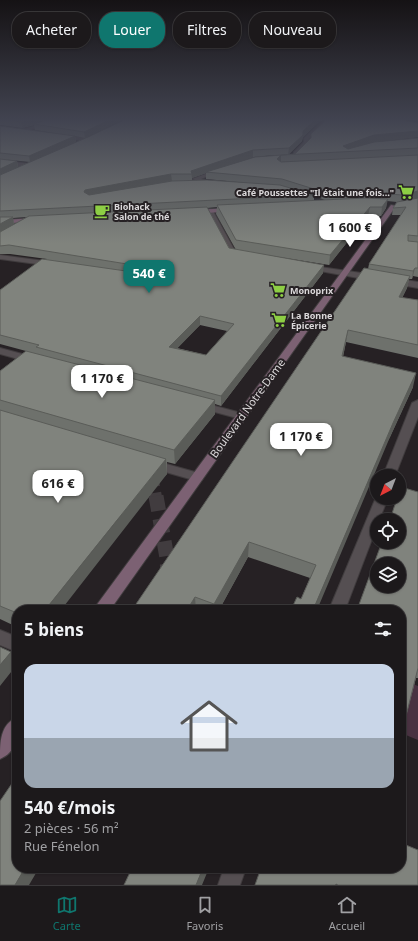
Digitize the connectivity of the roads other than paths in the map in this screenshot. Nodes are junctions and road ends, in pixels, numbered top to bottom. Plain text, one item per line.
1 (0, 162) edge
2 (38, 163) edge
3 (31, 166) junction
4 (225, 169) edge
5 (18, 172) edge
6 (187, 184) edge
7 (394, 206) edge
8 (240, 209) edge
9 (210, 211) junction
10 (188, 212) edge
11 (30, 220) junction
12 (45, 220) edge
13 (0, 222) edge
14 (11, 231) edge
15 (0, 256) edge
16 (248, 256) edge
17 (61, 266) edge
18 (303, 266) edge
19 (345, 273) junction
20 (418, 285) edge
21 (0, 351) edge
22 (22, 357) junction
23 (45, 364) edge
24 (11, 366) edge
25 (188, 402) edge
26 (418, 403) edge
27 (241, 416) junction
28 (140, 460) edge
29 (392, 469) edge
30 (197, 477) junction
31 (378, 505) edge
32 (105, 605) edge
33 (339, 605) edge
34 (0, 637) edge
35 (12, 643) edge
36 (12, 733) edge
37 (0, 750) edge
38 (233, 873) edge
39 (229, 885) edge

1 - 3 street
2 - 3 street
3 - 5 street
4 - 6 street
7 - 19 street, Boulevard Notre-Dame
8 - 9 street
9 - 10 street
9 - 16 street
11 - 12 street
11 - 13 street
11 - 14 street
15 - 17 street
18 - 19 street
19 - 20 street
19 - 27 street, Boulevard Notre-Dame
21 - 22 street
22 - 23 street
22 - 24 street
25 - 27 street
26 - 29 street
27 - 30 street, Boulevard Notre-Dame
28 - 30 street
30 - 32 street, Boulevard Notre-Dame
31 - 33 street
34 - 35 street
36 - 37 street
38 - 39 street

